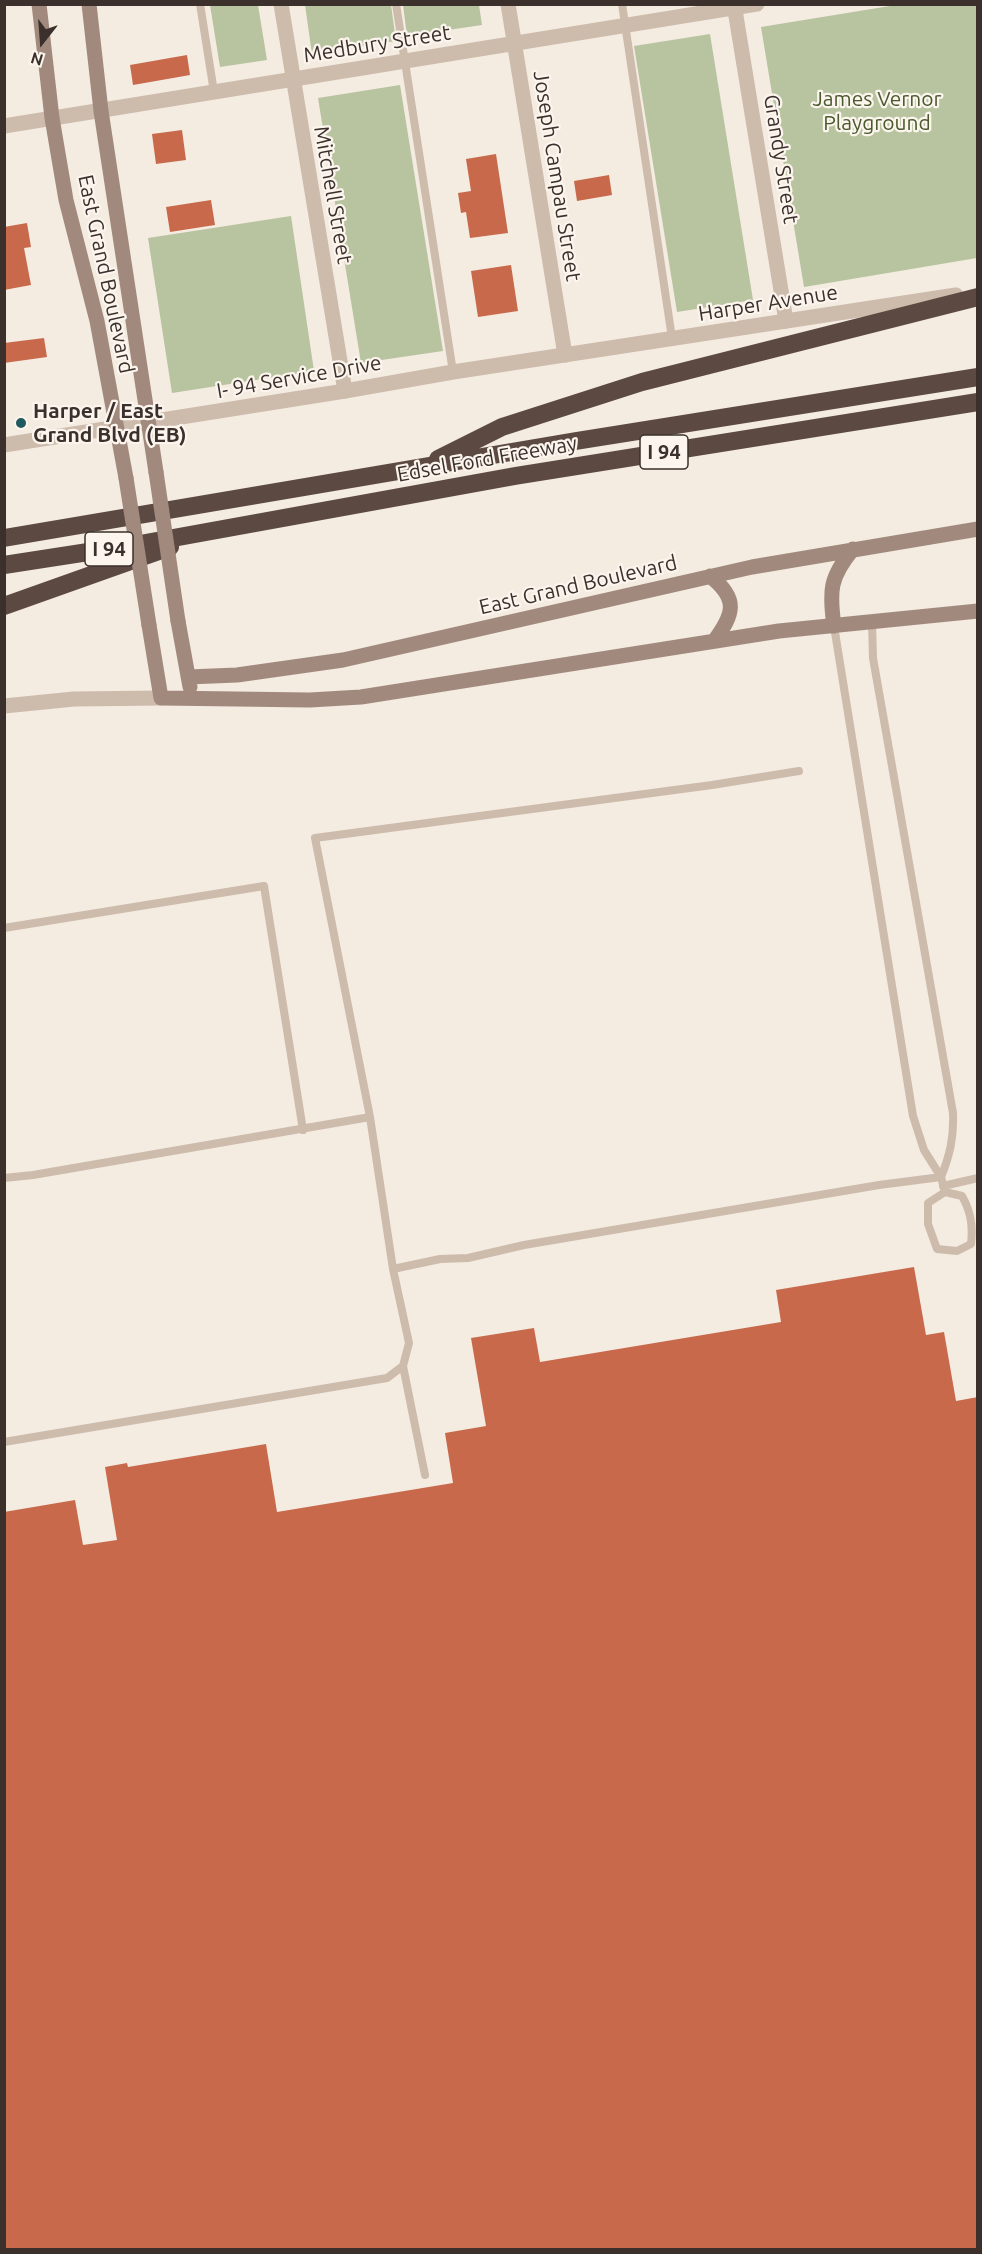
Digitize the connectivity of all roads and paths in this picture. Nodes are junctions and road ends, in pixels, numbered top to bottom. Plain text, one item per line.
1 (39, 4) edge
2 (89, 4) edge
3 (200, 4) edge
4 (281, 4) edge
5 (396, 4) edge
6 (508, 4) edge
7 (622, 4) edge
8 (757, 4) edge
9 (734, 6) edge
10 (625, 26) junction
11 (514, 44) junction
12 (404, 61) junction
13 (292, 79) junction
14 (214, 92) junction
15 (101, 111) junction
16 (52, 118) junction
17 (4, 126) edge
18 (978, 292) edge
19 (978, 297) edge
20 (786, 321) junction
21 (672, 338) junction
22 (565, 355) junction
23 (453, 372) junction
24 (978, 377) edge
25 (345, 392) junction
26 (978, 402) edge
27 (148, 423) junction
28 (117, 428) junction
29 (4, 445) edge
30 (419, 468) junction
31 (978, 529) edge
32 (213, 531) junction
33 (4, 538) edge
34 (853, 549) junction
35 (4, 565) edge
36 (710, 576) junction
37 (4, 606) edge
38 (978, 611) edge
39 (872, 622) junction
40 (834, 626) junction
41 (714, 641) junction
42 (188, 677) junction
43 (161, 698) junction
44 (193, 699) junction
45 (4, 706) edge
46 (799, 771) dead end
47 (4, 928) edge
48 (370, 1117) junction
49 (303, 1130) junction
50 (942, 1177) junction
51 (4, 1178) edge
52 (978, 1178) edge
53 (944, 1189) junction
54 (393, 1269) junction
55 (403, 1366) junction
56 (4, 1442) edge
57 (425, 1474) dead end

1 - 16 main road, East Grand Boulevard
2 - 15 main road, East Grand Boulevard
3 - 14 lane
4 - 13 street, Mitchell Street
5 - 12 lane
6 - 11 street, Joseph Campau Street
7 - 10 lane
8 - 9 street, Medbury Street
9 - 10 street, Medbury Street
9 - 20 street, Grandy Street
10 - 11 street, Medbury Street
10 - 21 lane
11 - 12 street, Medbury Street
11 - 22 street, Joseph Campau Street
12 - 13 street, Medbury Street
12 - 23 lane
13 - 14 street, Medbury Street
13 - 25 street, Mitchell Street
14 - 15 street, Medbury Street
15 - 16 street, Medbury Street
15 - 27 main road, East Grand Boulevard
16 - 17 street, Medbury Street
16 - 28 main road, East Grand Boulevard
18 - 20 street, Harper Avenue
19 - 30 highway
20 - 21 street, Harper Avenue
21 - 22 street, Harper Avenue
22 - 23 street, I- 94 Service Drive
23 - 25 street, I- 94 Service Drive
24 - 30 highway, Edsel Ford Freeway / I 94
25 - 27 street, I- 94 Service Drive
26 - 32 highway, Edsel Ford Freeway / I 94
27 - 28 street, I- 94 Service Drive
27 - 42 main road, East Grand Boulevard, bridge
28 - 29 street, I- 94 Service Drive
28 - 43 main road, East Grand Boulevard, bridge
30 - 33 highway, Edsel Ford Freeway / I 94
31 - 34 main road, East Grand Boulevard
32 - 35 highway, Edsel Ford Freeway / I 94
32 - 37 highway
34 - 36 main road, East Grand Boulevard
34 - 40 main road
36 - 41 main road
36 - 42 main road, East Grand Boulevard
38 - 39 main road
39 - 40 main road
39 - 50 lane
40 - 41 main road
40 - 50 lane
41 - 44 main road
42 - 44 main road, East Grand Boulevard
43 - 44 main road
43 - 45 street
46 - 48 lane
47 - 49 lane
48 - 49 lane
48 - 54 lane
49 - 51 lane
50 - 53 lane
50 - 54 lane
52 - 53 lane
53 - 53 lane
54 - 55 lane
55 - 56 lane
55 - 57 lane

